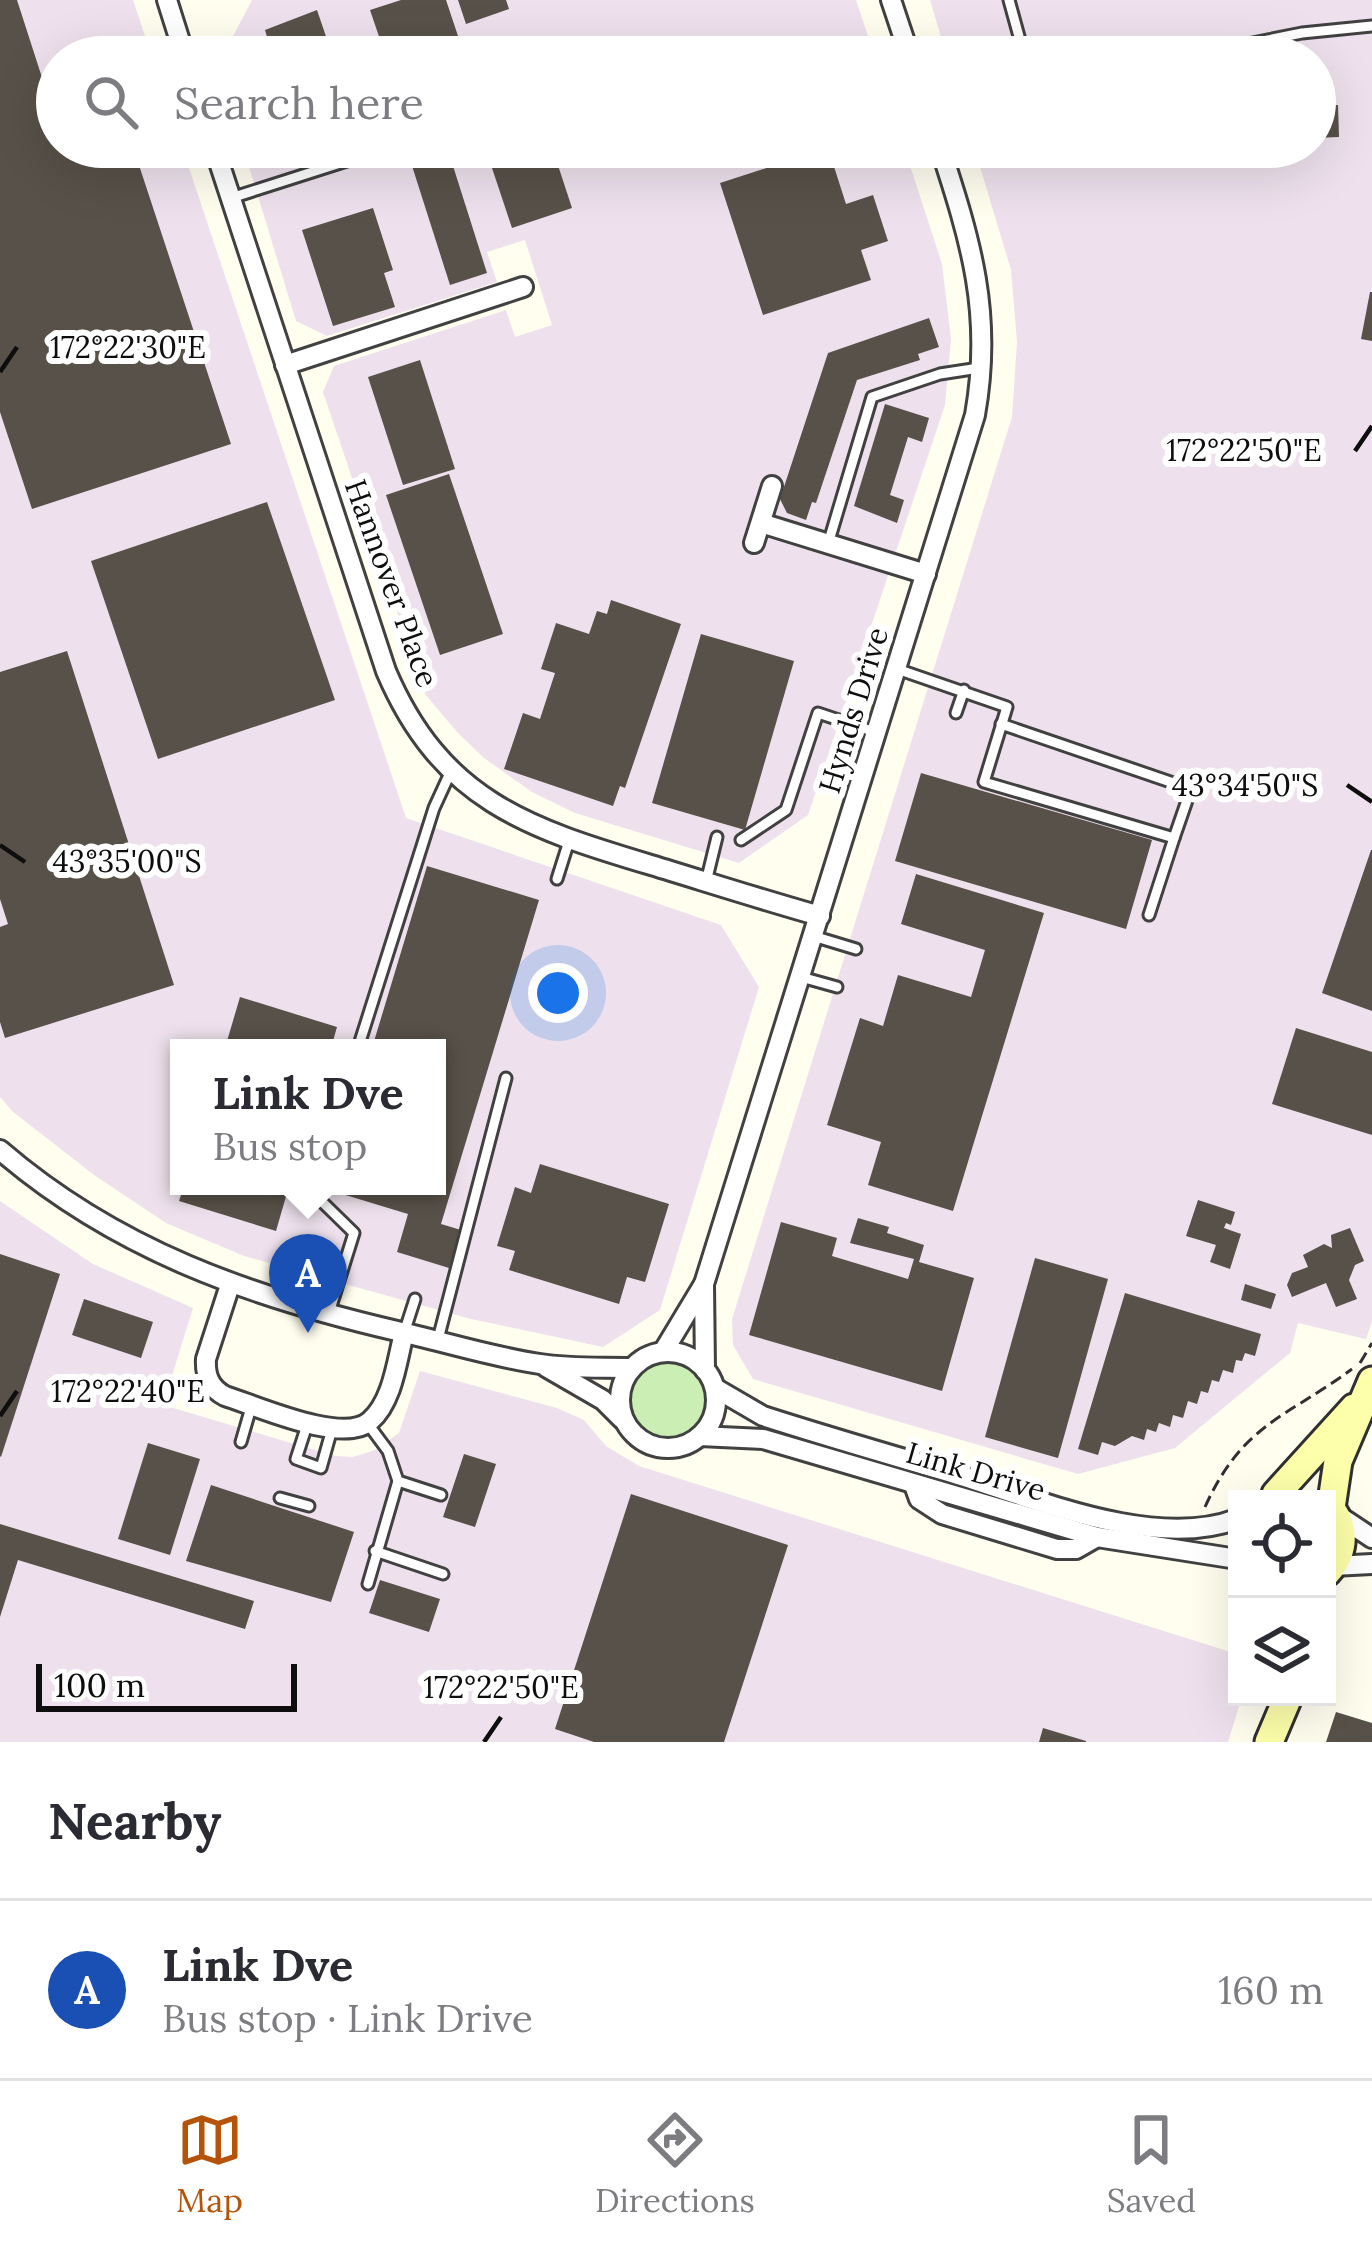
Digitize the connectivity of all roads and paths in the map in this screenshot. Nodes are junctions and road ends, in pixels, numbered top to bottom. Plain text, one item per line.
1 (167, 0) edge
2 (891, 0) edge
3 (1009, 0) edge
4 (1372, 26) edge
5 (178, 36) edge
6 (903, 36) edge
7 (1019, 36) edge
8 (1287, 36) edge
9 (221, 168) edge
10 (325, 168) edge
11 (946, 168) edge
12 (231, 198) junction
13 (523, 287) dead end
14 (284, 365) junction
15 (982, 368) junction
16 (772, 486) dead end
17 (761, 523) junction
18 (754, 543) dead end
19 (828, 544) junction
20 (926, 574) junction
21 (897, 668) junction
22 (964, 690) junction
23 (956, 713) dead end
24 (1001, 724) junction
25 (878, 732) junction
26 (452, 771) junction
27 (717, 837) dead end
28 (1174, 838) junction
29 (741, 840) dead end
30 (569, 841) junction
31 (557, 879) dead end
32 (706, 882) junction
33 (1149, 915) dead end
34 (820, 916) junction
35 (814, 936) junction
36 (856, 950) dead end
37 (801, 977) junction
38 (837, 988) dead end
39 (361, 1039) edge
40 (506, 1078) dead end
41 (0, 1150) edge
42 (315, 1195) edge
43 (704, 1284) junction
44 (230, 1285) junction
45 (415, 1299) dead end
46 (328, 1316) junction
47 (404, 1333) junction
48 (436, 1342) junction
49 (1372, 1343) edge
50 (664, 1352) junction
51 (542, 1365) junction
52 (632, 1368) junction
53 (710, 1379) junction
54 (1367, 1391) edge
55 (252, 1404) junction
56 (308, 1422) junction
57 (368, 1424) junction
58 (627, 1424) junction
59 (332, 1430) junction
60 (700, 1436) junction
61 (241, 1442) dead end
62 (398, 1481) junction
63 (1277, 1490) edge
64 (1332, 1490) edge
65 (441, 1495) dead end
66 (280, 1498) dead end
67 (309, 1506) dead end
68 (1336, 1511) edge
69 (1202, 1519) dead end
70 (1228, 1523) edge
71 (1336, 1524) edge
72 (1372, 1538) edge
73 (375, 1551) junction
74 (1336, 1555) edge
75 (1228, 1558) edge
76 (1372, 1564) edge
77 (1336, 1571) edge
78 (443, 1574) dead end
79 (368, 1584) dead end
80 (1281, 1706) edge
81 (1269, 1742) edge

1 - 5 street
2 - 6 street
3 - 7 lane
4 - 8 lane
9 - 12 street, Hannover Place
10 - 12 lane
11 - 15 street, Hynds Drive
12 - 14 street, Hannover Place
13 - 14 street
14 - 26 street, Hannover Place
15 - 19 lane
15 - 20 street, Hynds Drive
16 - 17 street
17 - 18 street
17 - 19 street
19 - 20 street
20 - 21 street, Hynds Drive
21 - 22 lane
21 - 25 street, Hynds Drive
22 - 23 lane
22 - 24 lane
24 - 28 lane
24 - 28 lane
25 - 29 lane
25 - 34 street, Hynds Drive
26 - 30 street, Hannover Place
26 - 39 lane
27 - 32 lane
28 - 33 lane
30 - 31 lane
30 - 32 street, Hannover Place
32 - 34 street, Hannover Place
34 - 35 street, Hynds Drive
35 - 36 lane
35 - 37 street, Hynds Drive
37 - 38 lane
37 - 43 street, Hynds Drive
40 - 48 lane
41 - 44 street
42 - 46 lane
43 - 50 street, Hynds Drive
43 - 53 street, Hynds Drive
44 - 46 street
44 - 55 street
45 - 47 lane
46 - 47 street
47 - 48 street
47 - 57 street
48 - 51 street
49 - 69 path
50 - 52 street
50 - 53 street
51 - 52 street
51 - 58 street
52 - 58 street
53 - 60 street
53 - 70 street, Link Drive
54 - 63 main road
54 - 64 main road
55 - 56 street
55 - 61 lane
56 - 59 street
56 - 59 lane
57 - 59 street
57 - 62 lane
58 - 60 street
60 - 75 street, Link Drive
62 - 65 lane
62 - 73 lane
66 - 67 lane
68 - 72 street
71 - 74 main road
73 - 78 lane
73 - 79 lane
76 - 77 street
80 - 81 main road

